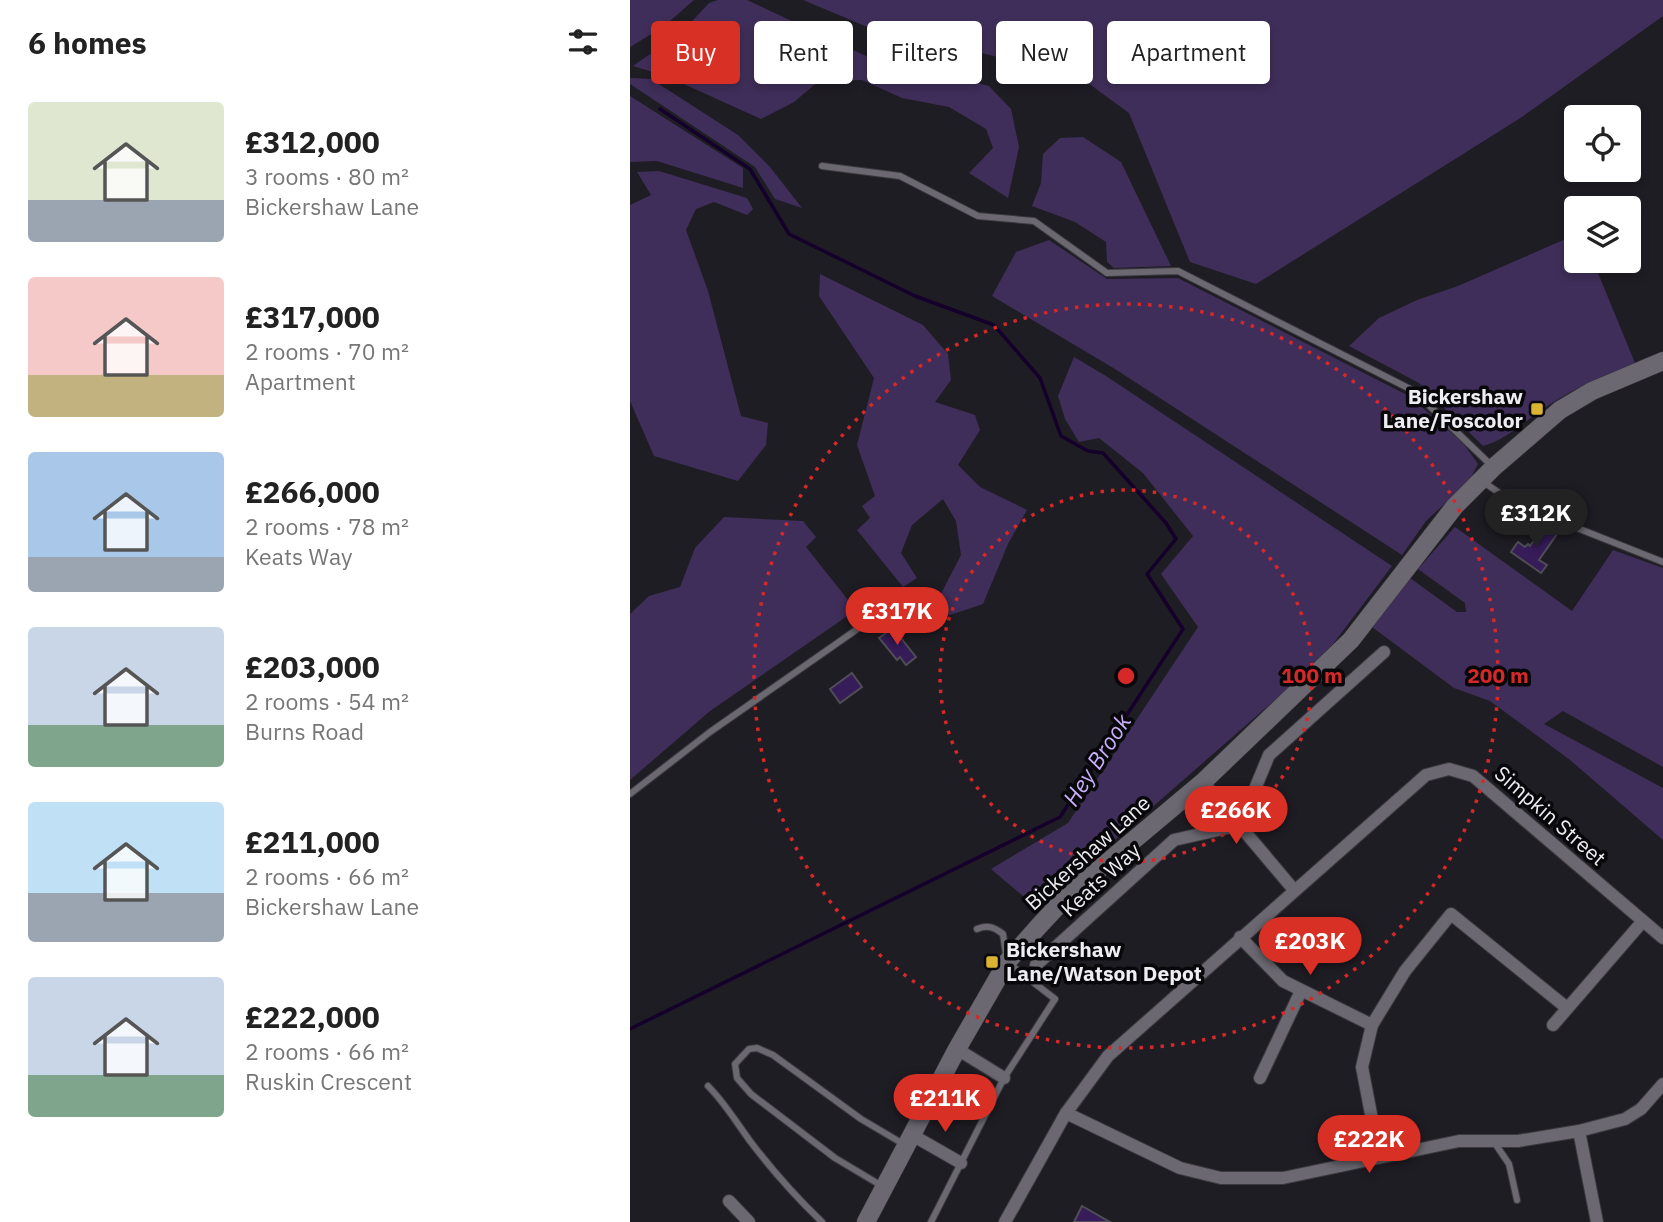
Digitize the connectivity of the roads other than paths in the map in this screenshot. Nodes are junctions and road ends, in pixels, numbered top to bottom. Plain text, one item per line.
1 (822, 166) dead end
2 (1663, 361) edge
3 (1487, 473) junction
4 (1663, 562) edge
5 (856, 630) dead end
6 (1384, 652) dead end
7 (1203, 782) junction
8 (630, 794) edge
9 (1240, 825) junction
10 (1294, 890) junction
11 (1643, 921) junction
12 (977, 929) dead end
13 (1240, 937) junction
14 (1663, 938) edge
15 (1007, 962) junction
16 (1036, 965) dead end
17 (1301, 991) junction
18 (1567, 1008) junction
19 (1372, 1025) junction
20 (1553, 1025) dead end
21 (957, 1049) junction
22 (1004, 1078) junction
23 (1260, 1078) dead end
24 (1663, 1084) edge
25 (708, 1086) dead end
26 (1066, 1113) junction
27 (1579, 1132) junction
28 (909, 1140) junction
29 (1494, 1142) junction
30 (1379, 1156) junction
31 (961, 1163) junction
32 (886, 1188) junction
33 (1517, 1200) dead end
34 (729, 1201) dead end
35 (868, 1221) edge
36 (749, 1222) edge
37 (822, 1222) edge
38 (931, 1222) edge
39 (1005, 1222) edge
40 (1597, 1222) edge

1 - 3 lane
2 - 3 main road, Bickershaw Lane
3 - 4 lane
3 - 7 main road, Bickershaw Lane
5 - 8 lane
6 - 9 street
7 - 9 street
7 - 15 main road, Bickershaw Lane
9 - 10 street
9 - 16 street, Keats Way
10 - 11 street, Simpkin Street
10 - 13 street, Simpkin Street
11 - 14 street, Simpkin Street
11 - 18 street
12 - 15 lane
13 - 17 street
13 - 26 street, Simpkin Street
15 - 21 main road, Bickershaw Lane
15 - 22 lane
17 - 19 street
17 - 23 street
18 - 19 street
18 - 20 street
19 - 30 street
21 - 22 street
21 - 28 main road, Bickershaw Lane
22 - 31 lane
24 - 27 street
25 - 37 lane
26 - 30 street
26 - 39 street, Simpkin Street
27 - 29 street
27 - 40 street
28 - 31 street
28 - 32 main road, Bickershaw Lane
28 - 32 lane
29 - 30 street
29 - 33 lane
31 - 38 lane
32 - 35 main road, Bickershaw Lane
34 - 36 street

